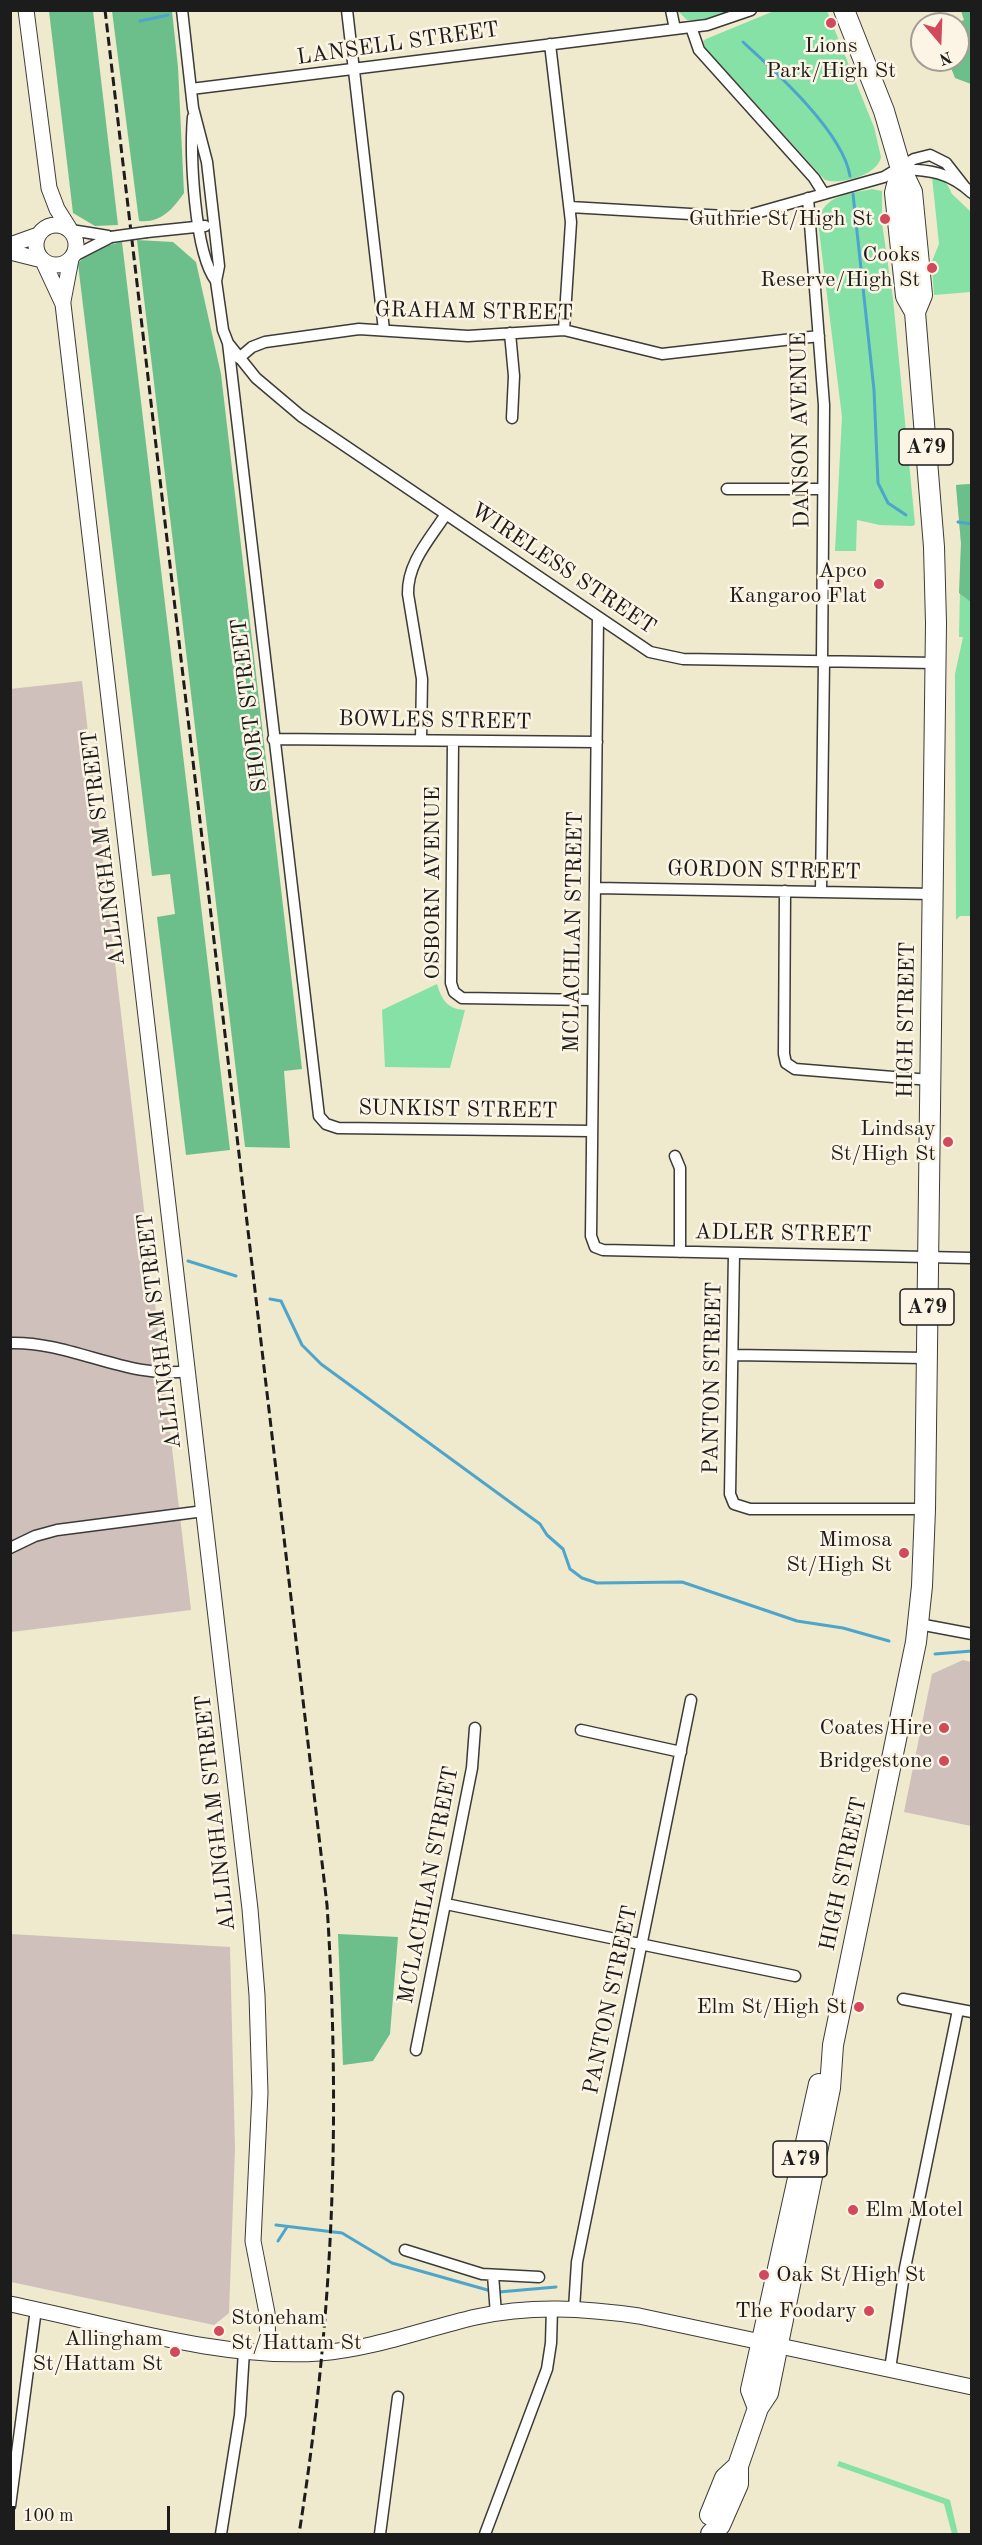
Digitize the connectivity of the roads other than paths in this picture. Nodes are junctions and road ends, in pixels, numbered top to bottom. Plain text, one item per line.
1 (26, 10) edge
2 (182, 10) edge
3 (347, 10) edge
4 (671, 10) edge
5 (751, 10) edge
6 (844, 10) edge
7 (691, 27) junction
8 (675, 29) junction
9 (550, 44) junction
10 (354, 69) junction
11 (191, 89) junction
12 (193, 108) junction
13 (901, 169) junction
14 (49, 188) junction
15 (968, 189) edge
16 (824, 194) junction
17 (808, 198) junction
18 (570, 207) junction
19 (215, 225) junction
20 (199, 227) junction
21 (70, 229) junction
22 (40, 232) junction
23 (111, 237) junction
24 (10, 245) edge
25 (10, 252) edge
26 (72, 258) junction
27 (43, 260) junction
28 (216, 281) junction
29 (63, 304) junction
30 (384, 330) junction
31 (564, 330) junction
32 (510, 333) junction
33 (819, 336) junction
34 (228, 343) junction
35 (239, 358) junction
36 (512, 418) dead end
37 (727, 489) dead end
38 (824, 489) junction
39 (446, 514) junction
40 (598, 617) junction
41 (823, 661) junction
42 (936, 663) junction
43 (273, 739) junction
44 (422, 740) junction
45 (453, 741) junction
46 (597, 742) junction
47 (595, 888) junction
48 (785, 891) junction
49 (821, 891) junction
50 (933, 894) junction
51 (593, 1000) junction
52 (930, 1080) junction
53 (326, 1124) joint
54 (591, 1131) junction
55 (675, 1156) dead end
56 (595, 1247) joint
57 (680, 1252) junction
58 (734, 1253) junction
59 (927, 1256) junction
60 (972, 1258) edge
61 (10, 1343) edge
62 (733, 1355) junction
63 (926, 1358) junction
64 (188, 1371) junction
65 (925, 1509) junction
66 (204, 1511) junction
67 (10, 1548) edge
68 (919, 1624) junction
69 (972, 1634) edge
70 (692, 1700) dead end
71 (475, 1728) dead end
72 (580, 1730) dead end
73 (681, 1752) junction
74 (446, 1904) junction
75 (642, 1943) junction
76 (795, 1976) dead end
77 (903, 1999) dead end
78 (958, 2010) junction
79 (972, 2012) edge
80 (416, 2050) dead end
81 (405, 2250) dead end
82 (494, 2275) junction
83 (539, 2277) dead end
84 (10, 2304) edge
85 (552, 2308) junction
86 (36, 2309) junction
87 (574, 2309) junction
88 (496, 2314) junction
89 (769, 2343) junction
90 (244, 2352) junction
91 (268, 2353) junction
92 (890, 2369) junction
93 (972, 2387) edge
94 (398, 2397) dead end
95 (13, 2464) edge
96 (10, 2506) edge
97 (221, 2535) edge
98 (380, 2535) edge
99 (484, 2535) edge
100 (709, 2535) edge

1 - 14 street
2 - 11 street, SHORT STREET
3 - 10 street
4 - 8 street
5 - 7 street, LANSELL STREET
6 - 13 highway, HIGH STREET / A79
7 - 8 street, LANSELL STREET
7 - 16 street
8 - 9 street, LANSELL STREET
9 - 10 street, LANSELL STREET
9 - 18 street
10 - 11 street, LANSELL STREET
10 - 30 street
11 - 12 street, SHORT STREET
12 - 19 street, SHORT STREET
12 - 20 street, SHORT STREET
13 - 15 street
13 - 16 street
13 - 42 highway, HIGH STREET / A79
14 - 21 street
14 - 22 street
16 - 17 street
17 - 18 street
17 - 33 street, DANSON AVENUE
18 - 31 street
19 - 20 street
19 - 28 street, SHORT STREET
20 - 23 street, bridge
20 - 28 street, SHORT STREET
21 - 22 street
21 - 23 street
21 - 26 street
22 - 24 street
22 - 27 street
23 - 26 street
25 - 27 street
26 - 27 street
26 - 29 street, ALLINGHAM STREET
27 - 29 street, ALLINGHAM STREET
28 - 34 street, SHORT STREET
29 - 64 street, ALLINGHAM STREET
30 - 32 street, GRAHAM STREET
30 - 35 street, GRAHAM STREET
31 - 32 street, GRAHAM STREET
31 - 33 street, GRAHAM STREET
32 - 36 street
33 - 38 street, DANSON AVENUE
34 - 35 street, WIRELESS STREET
34 - 43 street, SHORT STREET
35 - 39 street, WIRELESS STREET
37 - 38 street
38 - 41 street, DANSON AVENUE
39 - 40 street, WIRELESS STREET
39 - 44 street
40 - 41 street, WIRELESS STREET
40 - 46 street, MCLACHLAN STREET
41 - 42 street, WIRELESS STREET
41 - 49 street, DANSON AVENUE
42 - 50 highway, HIGH STREET / A79
43 - 44 street, BOWLES STREET
43 - 53 street, SHORT STREET
44 - 45 street, BOWLES STREET
45 - 46 street, BOWLES STREET
45 - 51 street, OSBORN AVENUE
46 - 47 street, MCLACHLAN STREET
47 - 48 street, GORDON STREET
47 - 51 street, MCLACHLAN STREET
48 - 49 street, GORDON STREET
48 - 52 street
49 - 50 street, GORDON STREET
50 - 52 highway, HIGH STREET / A79
51 - 54 street, MCLACHLAN STREET
52 - 59 highway, HIGH STREET / A79
53 - 54 street, SUNKIST STREET
54 - 56 street, MCLACHLAN STREET
55 - 57 street
56 - 57 street, ADLER STREET
57 - 58 street, ADLER STREET
58 - 59 street, ADLER STREET
58 - 62 street, PANTON STREET
59 - 60 street, ADLER STREET
59 - 63 highway, HIGH STREET / A79
61 - 64 street
62 - 63 street
62 - 65 street, PANTON STREET
63 - 65 highway, HIGH STREET / A79
64 - 66 street, ALLINGHAM STREET
65 - 68 highway, HIGH STREET / A79
66 - 67 street
66 - 91 street, ALLINGHAM STREET
68 - 69 street
68 - 89 highway, HIGH STREET / A79
70 - 73 street, PANTON STREET
71 - 74 street, MCLACHLAN STREET
72 - 73 street
73 - 75 street, PANTON STREET
74 - 75 street
74 - 80 street, MCLACHLAN STREET
75 - 76 street
75 - 87 street, PANTON STREET
77 - 78 street
78 - 79 street
78 - 92 street
81 - 82 street
82 - 83 street
82 - 88 street
84 - 86 street
85 - 87 street
85 - 88 street
85 - 99 street
86 - 90 street
86 - 95 street
87 - 89 street
88 - 91 street
89 - 92 street
89 - 100 highway, HIGH STREET / A79
90 - 91 street
90 - 97 street
92 - 93 street
94 - 98 street
95 - 96 street

